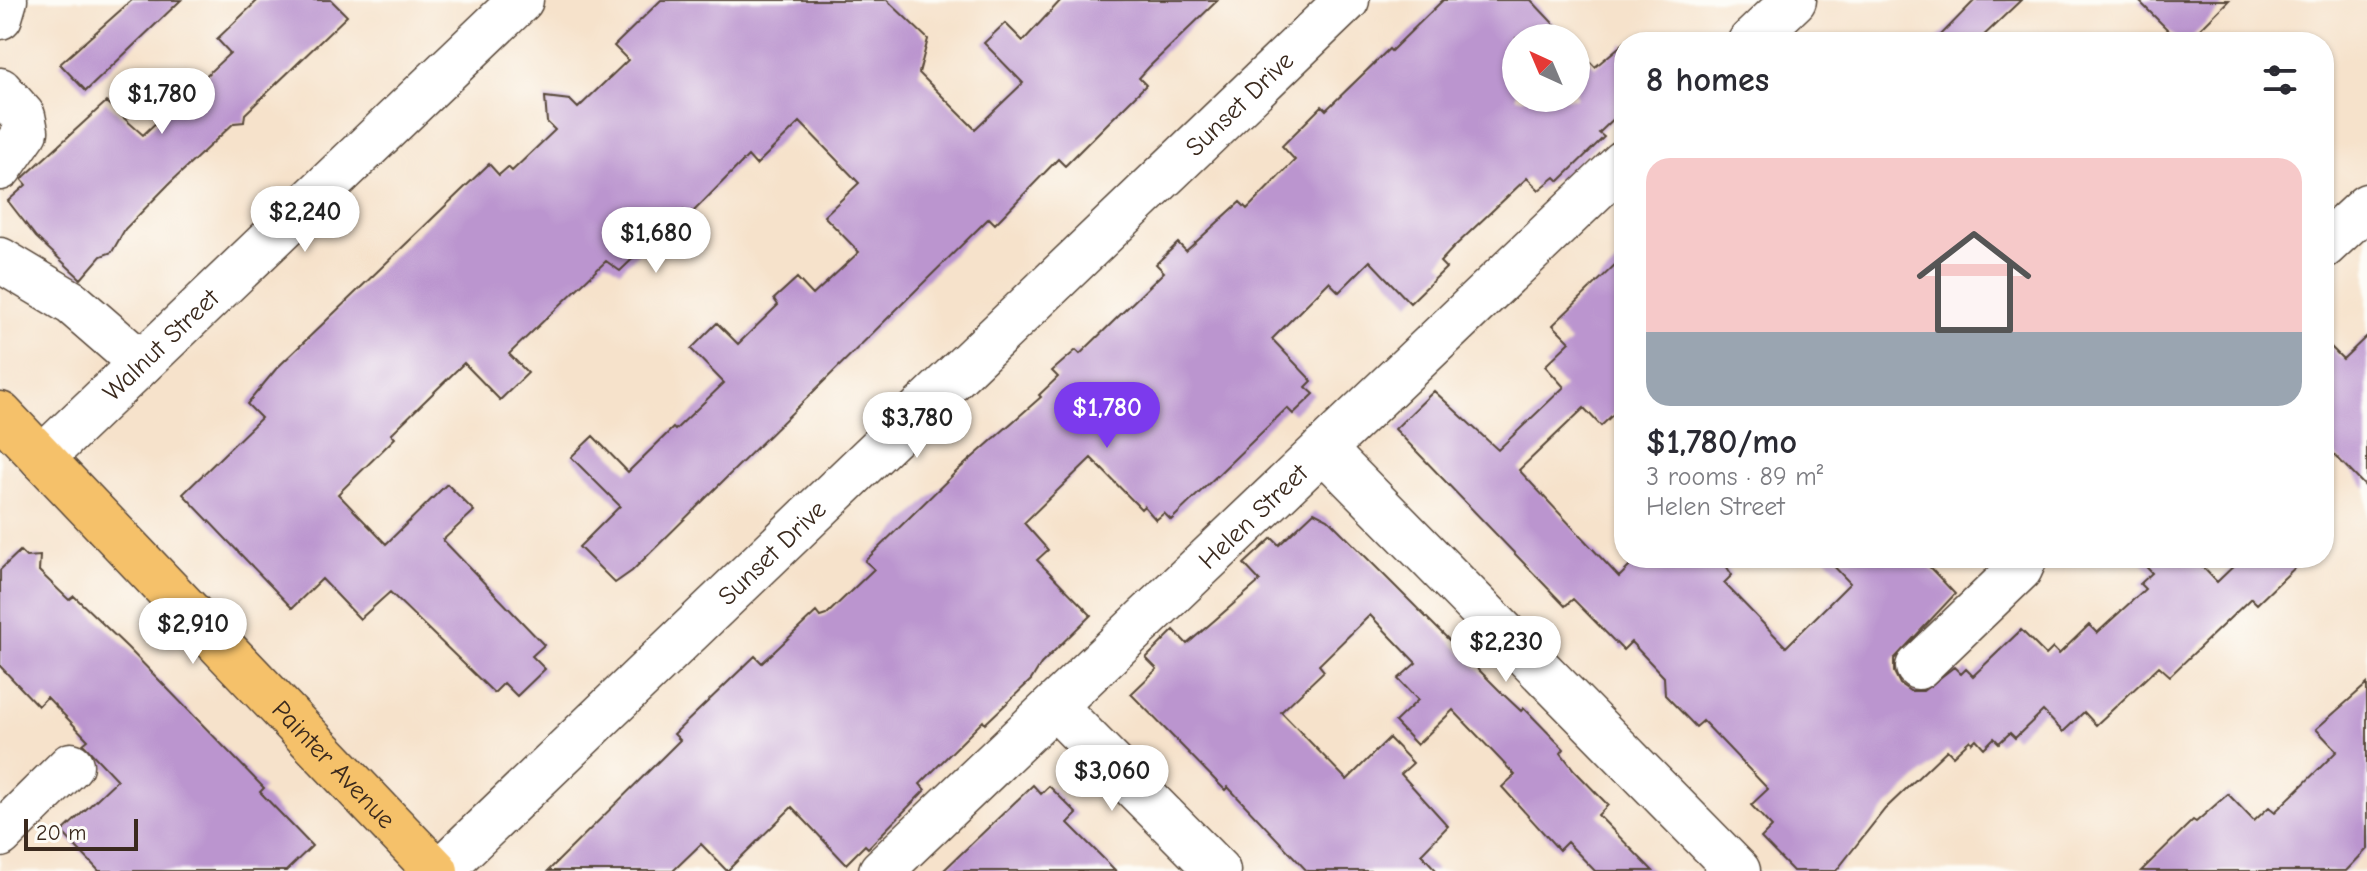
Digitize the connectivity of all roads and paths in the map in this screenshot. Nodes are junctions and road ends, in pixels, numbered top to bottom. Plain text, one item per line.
1 (5, 0) edge
2 (521, 0) edge
3 (1347, 0) edge
4 (1794, 0) edge
5 (0, 17) edge
6 (1760, 32) edge
7 (0, 90) edge
8 (0, 168) edge
9 (1614, 172) edge
10 (2367, 206) edge
11 (2334, 237) edge
12 (0, 260) edge
13 (141, 363) junction
14 (0, 414) edge
15 (1323, 449) junction
16 (42, 458) junction
17 (2020, 568) edge
18 (1918, 667) dead end
19 (1055, 707) junction
20 (71, 765) dead end
21 (0, 835) edge
22 (438, 871) edge
23 (881, 871) edge
24 (1218, 871) edge
25 (1738, 871) edge

1 - 5 street
2 - 13 street, Walnut Street
3 - 22 street, Sunset Drive
4 - 6 street
7 - 8 street
9 - 15 street, Helen Street
10 - 11 street
12 - 13 street
13 - 16 street, Walnut Street
14 - 16 main road, Painter Avenue
15 - 19 street, Helen Street
15 - 25 street
16 - 22 main road, Painter Avenue
17 - 18 street
19 - 23 street, Helen Street
19 - 24 street
20 - 21 street

